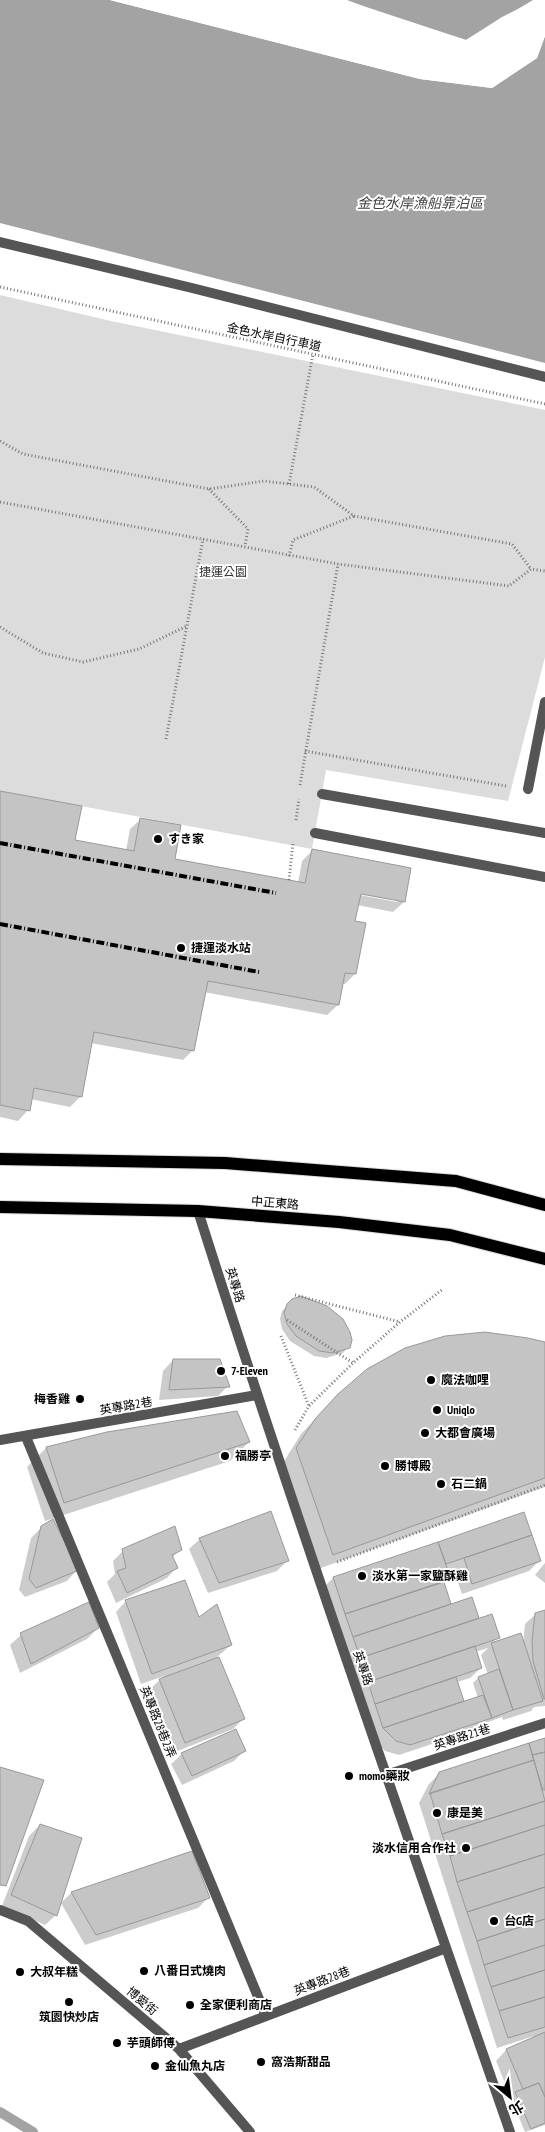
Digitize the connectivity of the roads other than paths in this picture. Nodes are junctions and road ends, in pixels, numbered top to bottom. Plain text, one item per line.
1 (0, 242) edge
2 (545, 377) edge
3 (545, 702) edge
4 (528, 789) road end
5 (322, 794) dead end
6 (315, 833) dead end
7 (545, 833) edge
8 (545, 876) edge
9 (0, 1159) edge
10 (545, 1205) edge
11 (0, 1207) edge
12 (198, 1211) junction
13 (545, 1259) edge
14 (257, 1395) junction
15 (26, 1437) junction
16 (0, 1440) edge
17 (545, 1723) edge
18 (386, 1775) junction
19 (0, 1910) edge
20 (446, 1948) junction
21 (266, 2016) junction
22 (179, 2049) junction
23 (250, 2132) edge
24 (510, 2132) edge

1 - 2 street
3 - 4 street
5 - 7 street
6 - 8 street
9 - 10 main road
11 - 12 main road, 中正東路
12 - 13 main road, 中正東路
12 - 14 street, 英專路
14 - 15 street, 英專路2巷
14 - 18 street, 英專路
15 - 16 street, 英專路2巷
15 - 21 street, 英專路28巷2弄
17 - 18 street, 英專路21巷
18 - 20 street, 英專路
19 - 22 street, 博愛街
20 - 21 street, 英專路28巷
20 - 24 street, 英專路
21 - 22 street, 英專路28巷
22 - 23 street, 博愛街

